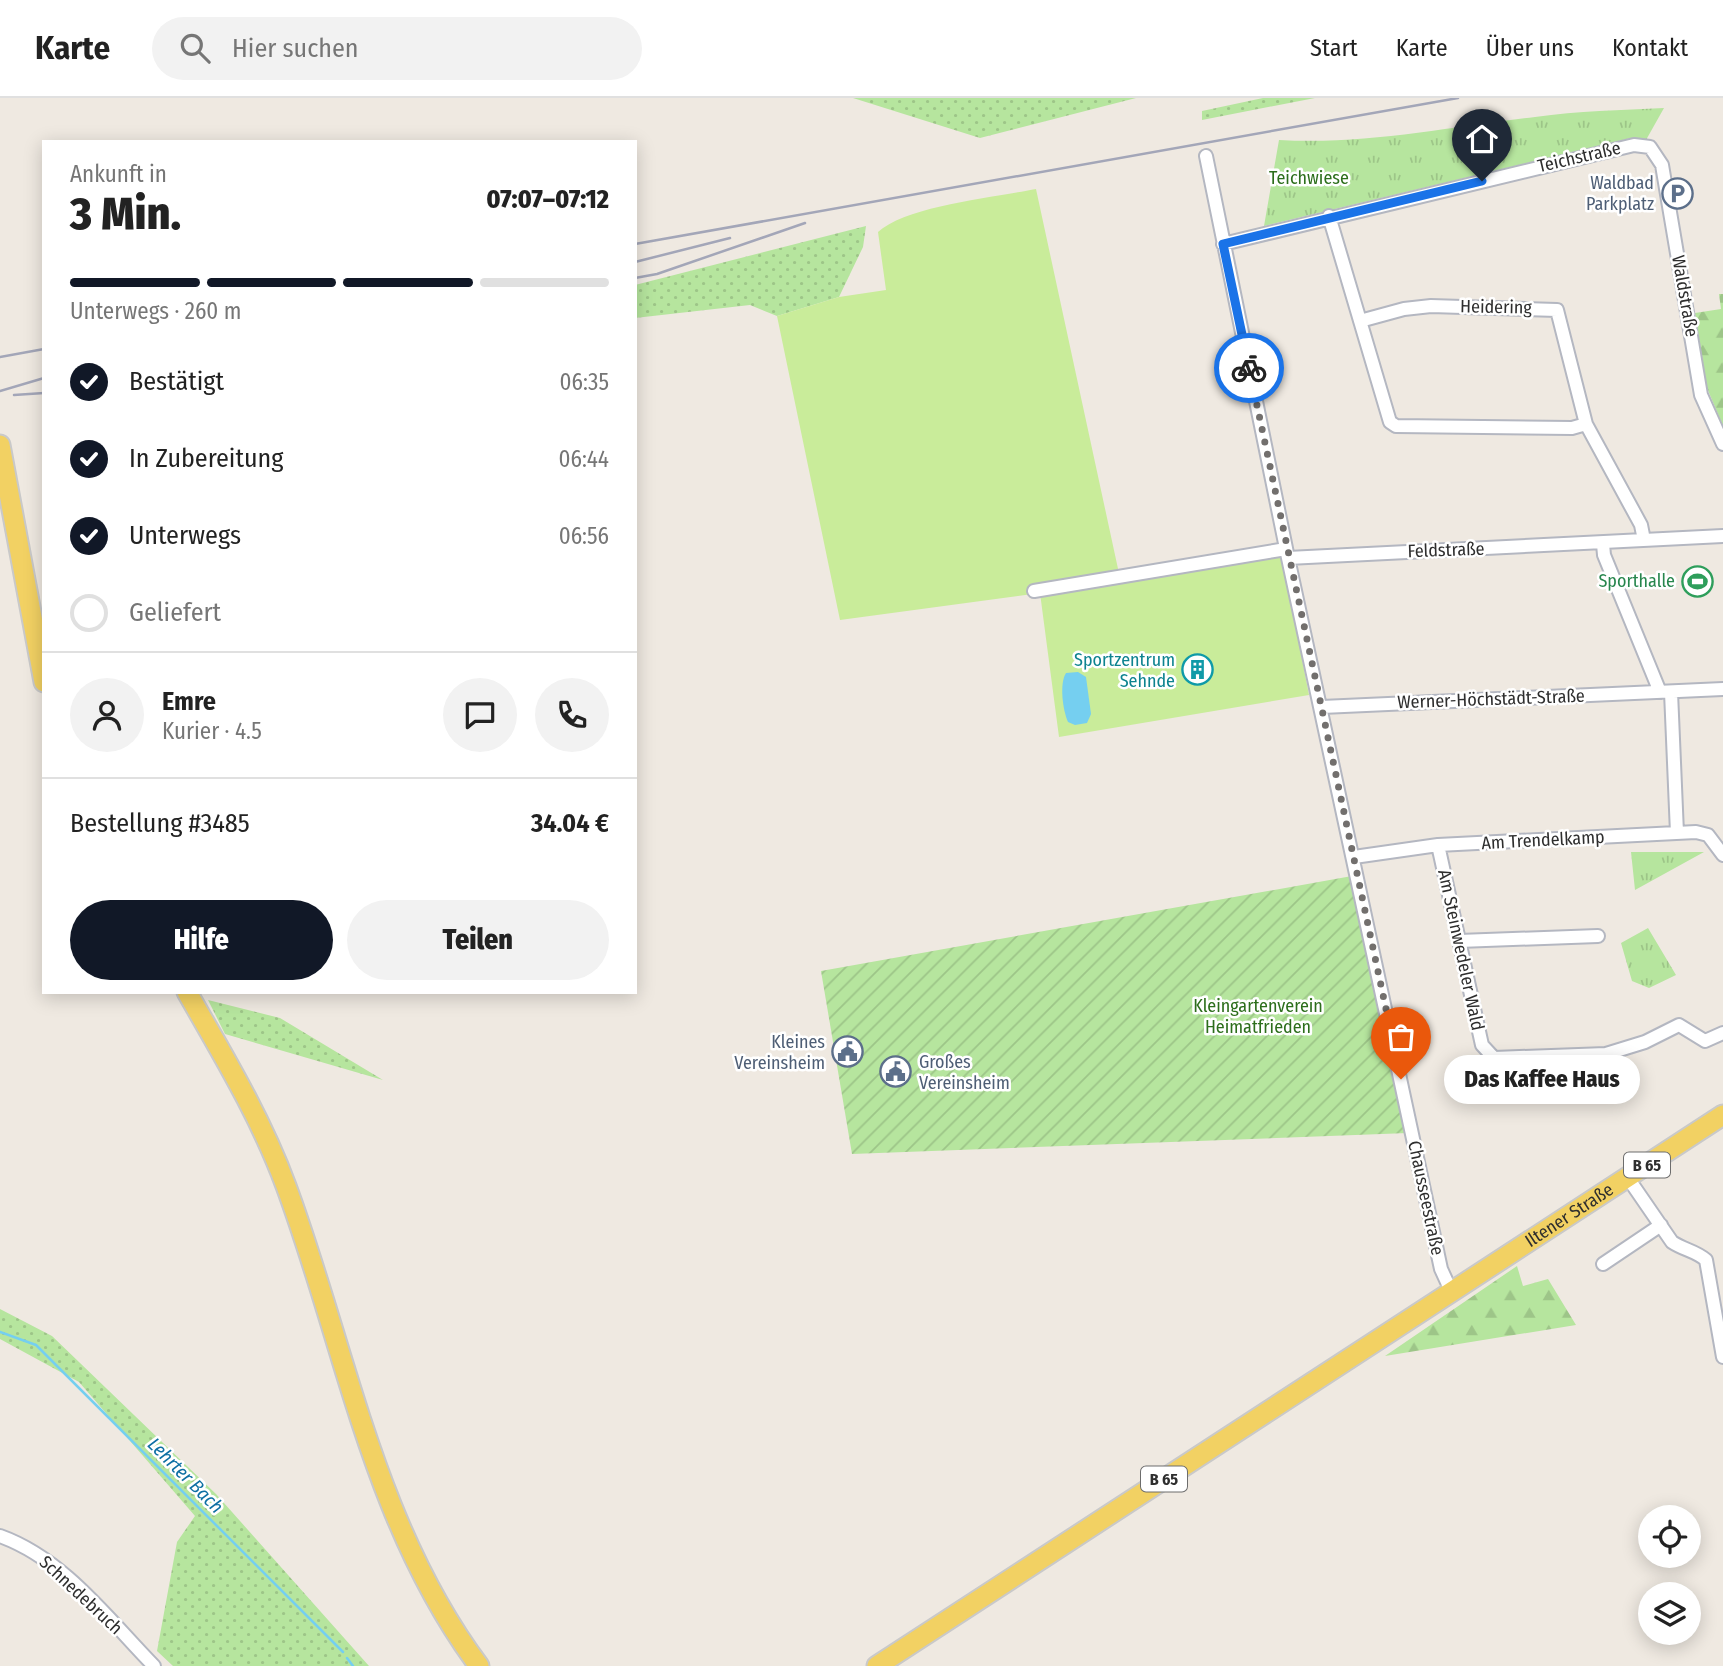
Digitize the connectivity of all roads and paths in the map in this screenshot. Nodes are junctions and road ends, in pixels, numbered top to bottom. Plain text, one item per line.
1 (1650, 148) joint
2 (1206, 156) dead end
3 (1329, 216) junction
4 (1223, 244) junction
5 (1360, 321) junction
6 (1586, 424) junction
7 (1723, 444) edge
8 (0, 445) edge
9 (1723, 536) edge
10 (1644, 540) junction
11 (1603, 544) junction
12 (1287, 554) junction
13 (1034, 592) dead end
14 (42, 671) edge
15 (1723, 690) edge
16 (1665, 692) junction
17 (1322, 707) junction
18 (1677, 833) junction
19 (1438, 845) junction
20 (1723, 855) edge
21 (1354, 857) junction
22 (1598, 936) dead end
23 (1460, 941) junction
24 (188, 994) edge
25 (1723, 1033) edge
26 (1723, 1115) edge
27 (1628, 1178) junction
28 (1661, 1226) junction
29 (1603, 1264) dead end
30 (1452, 1293) junction
31 (1723, 1357) edge
32 (0, 1536) edge
33 (154, 1666) edge
34 (479, 1666) edge
35 (877, 1666) edge

1 - 3 street, Teichstraße
1 - 7 street, Waldstraße
2 - 4 street, Chausseestraße
3 - 4 street, Teichstraße
3 - 5 street
4 - 12 street, Chausseestraße
5 - 6 street
5 - 6 street, Heidering
6 - 10 street, Heidering
8 - 14 main road
9 - 10 street, Feldstraße
10 - 11 street, Feldstraße
11 - 12 street, Feldstraße
11 - 16 street
12 - 13 street, Feldstraße
12 - 17 street, Chausseestraße
15 - 16 street, Werner-Höchstädt-Straße
16 - 17 street, Werner-Höchstädt-Straße
16 - 18 street
17 - 21 street, Chausseestraße
18 - 19 street, Am Trendelkamp
18 - 20 street, Am Trendelkamp
19 - 21 street, Am Trendelkamp
19 - 23 street, Am Steinwedeler Wald
21 - 30 street, Chausseestraße
22 - 23 street
23 - 25 street, Am Steinwedeler Wald
24 - 34 main road
26 - 27 main road, Iltener Straße / B 65
27 - 28 street
27 - 30 main road, Iltener Straße / B 65
28 - 29 street
28 - 31 street
30 - 35 main road, B 65
32 - 33 street, Schnedebruch

